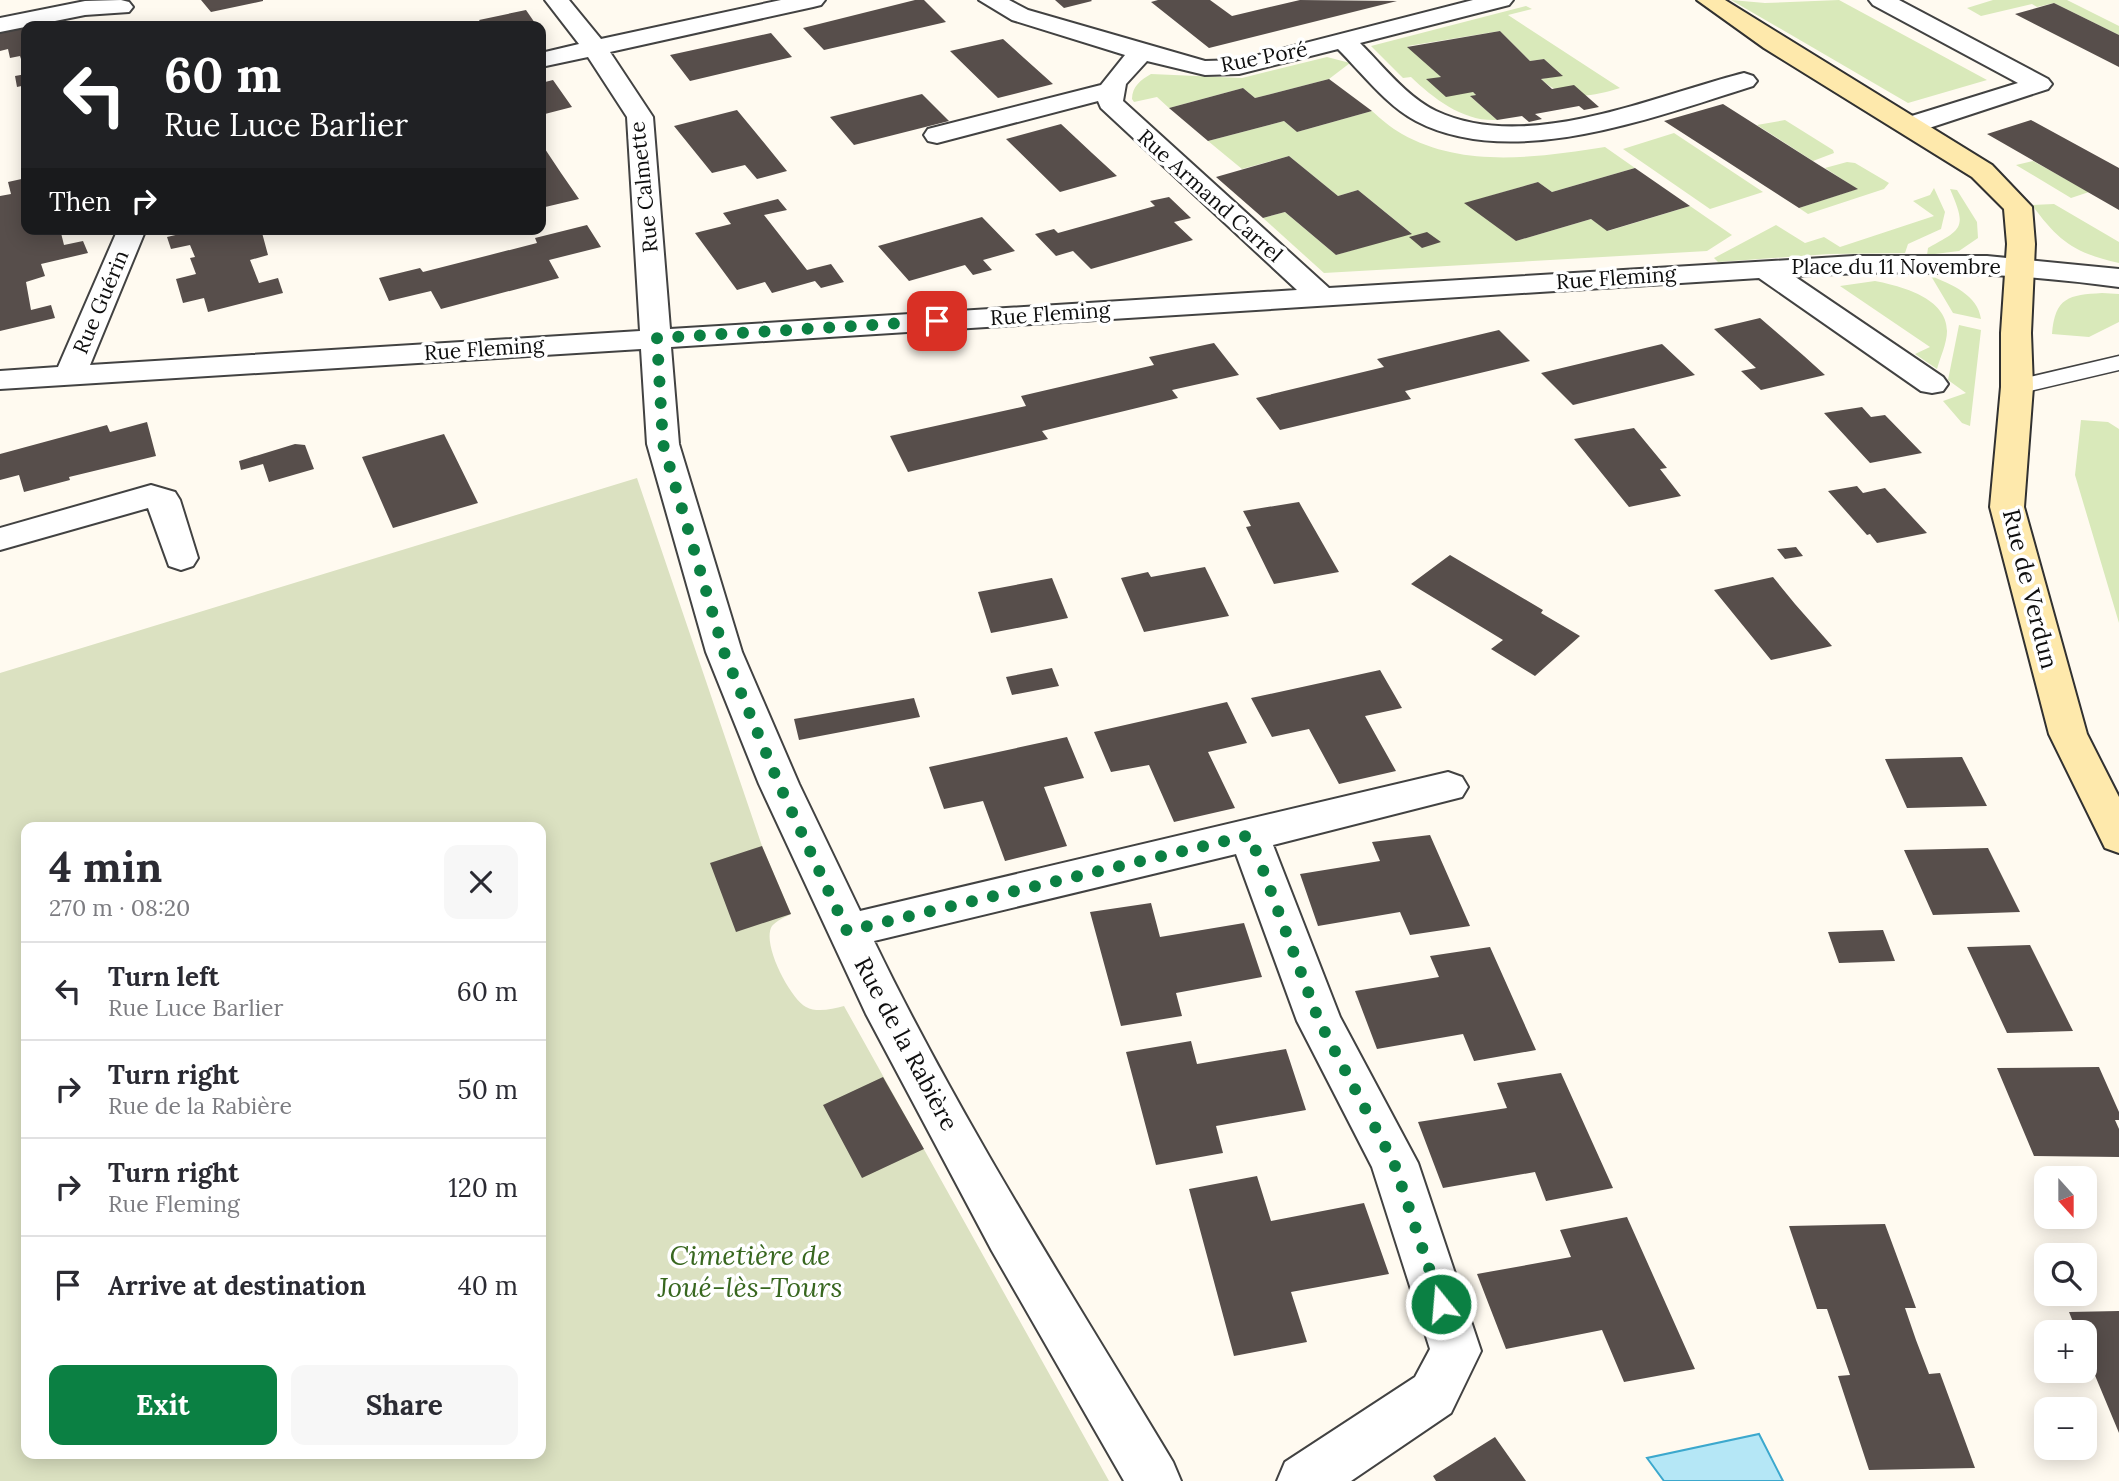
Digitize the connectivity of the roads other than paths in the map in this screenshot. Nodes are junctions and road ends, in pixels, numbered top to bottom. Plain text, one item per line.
1 (557, 0) edge
2 (813, 0) edge
3 (991, 0) edge
4 (1501, 0) edge
5 (1685, 0) edge
6 (1709, 0) edge
7 (1881, 0) edge
8 (126, 11) edge
9 (0, 25) edge
10 (1343, 40) junction
11 (1773, 43) junction
12 (595, 48) junction
13 (1141, 52) junction
14 (546, 59) edge
15 (1744, 81) dead end
16 (1112, 90) junction
17 (1911, 125) junction
18 (937, 135) dead end
19 (129, 235) edge
20 (2020, 255) junction
21 (1765, 269) junction
22 (2119, 278) edge
23 (1321, 296) junction
24 (657, 338) junction
25 (2119, 363) edge
26 (70, 375) junction
27 (0, 380) edge
28 (1932, 384) dead end
29 (2017, 387) junction
30 (0, 539) edge
31 (181, 558) dead end
32 (1448, 788) dead end
33 (2116, 824) edge
34 (1250, 835) junction
35 (847, 931) junction
36 (1154, 1481) edge
37 (1304, 1481) edge

1 - 12 street
2 - 12 street
3 - 13 street, Rue Poré
4 - 10 street, Rue Poré
5 - 11 main road
6 - 11 main road
7 - 17 street
8 - 9 street
10 - 13 street, Rue Poré
10 - 15 street
11 - 17 main road
12 - 14 street
12 - 24 street, Rue Calmette
13 - 16 street
16 - 18 street
16 - 23 street, Rue Armand Carrel
17 - 20 main road
19 - 26 street, Rue Guérin
20 - 21 street, Place du 11 Novembre
20 - 22 street, Place du 11 Novembre
20 - 29 main road, Rue de Verdun
21 - 23 street, Rue Fleming
21 - 28 street, Place du 11 Novembre
23 - 24 street, Rue Fleming
24 - 26 street, Rue Fleming
24 - 35 street, Rue de la Rabière
25 - 29 lane
26 - 27 street, Rue Fleming
29 - 33 main road, Rue de Verdun
30 - 31 street
32 - 34 street
34 - 35 street
34 - 37 street
35 - 36 street, Rue de la Rabière

